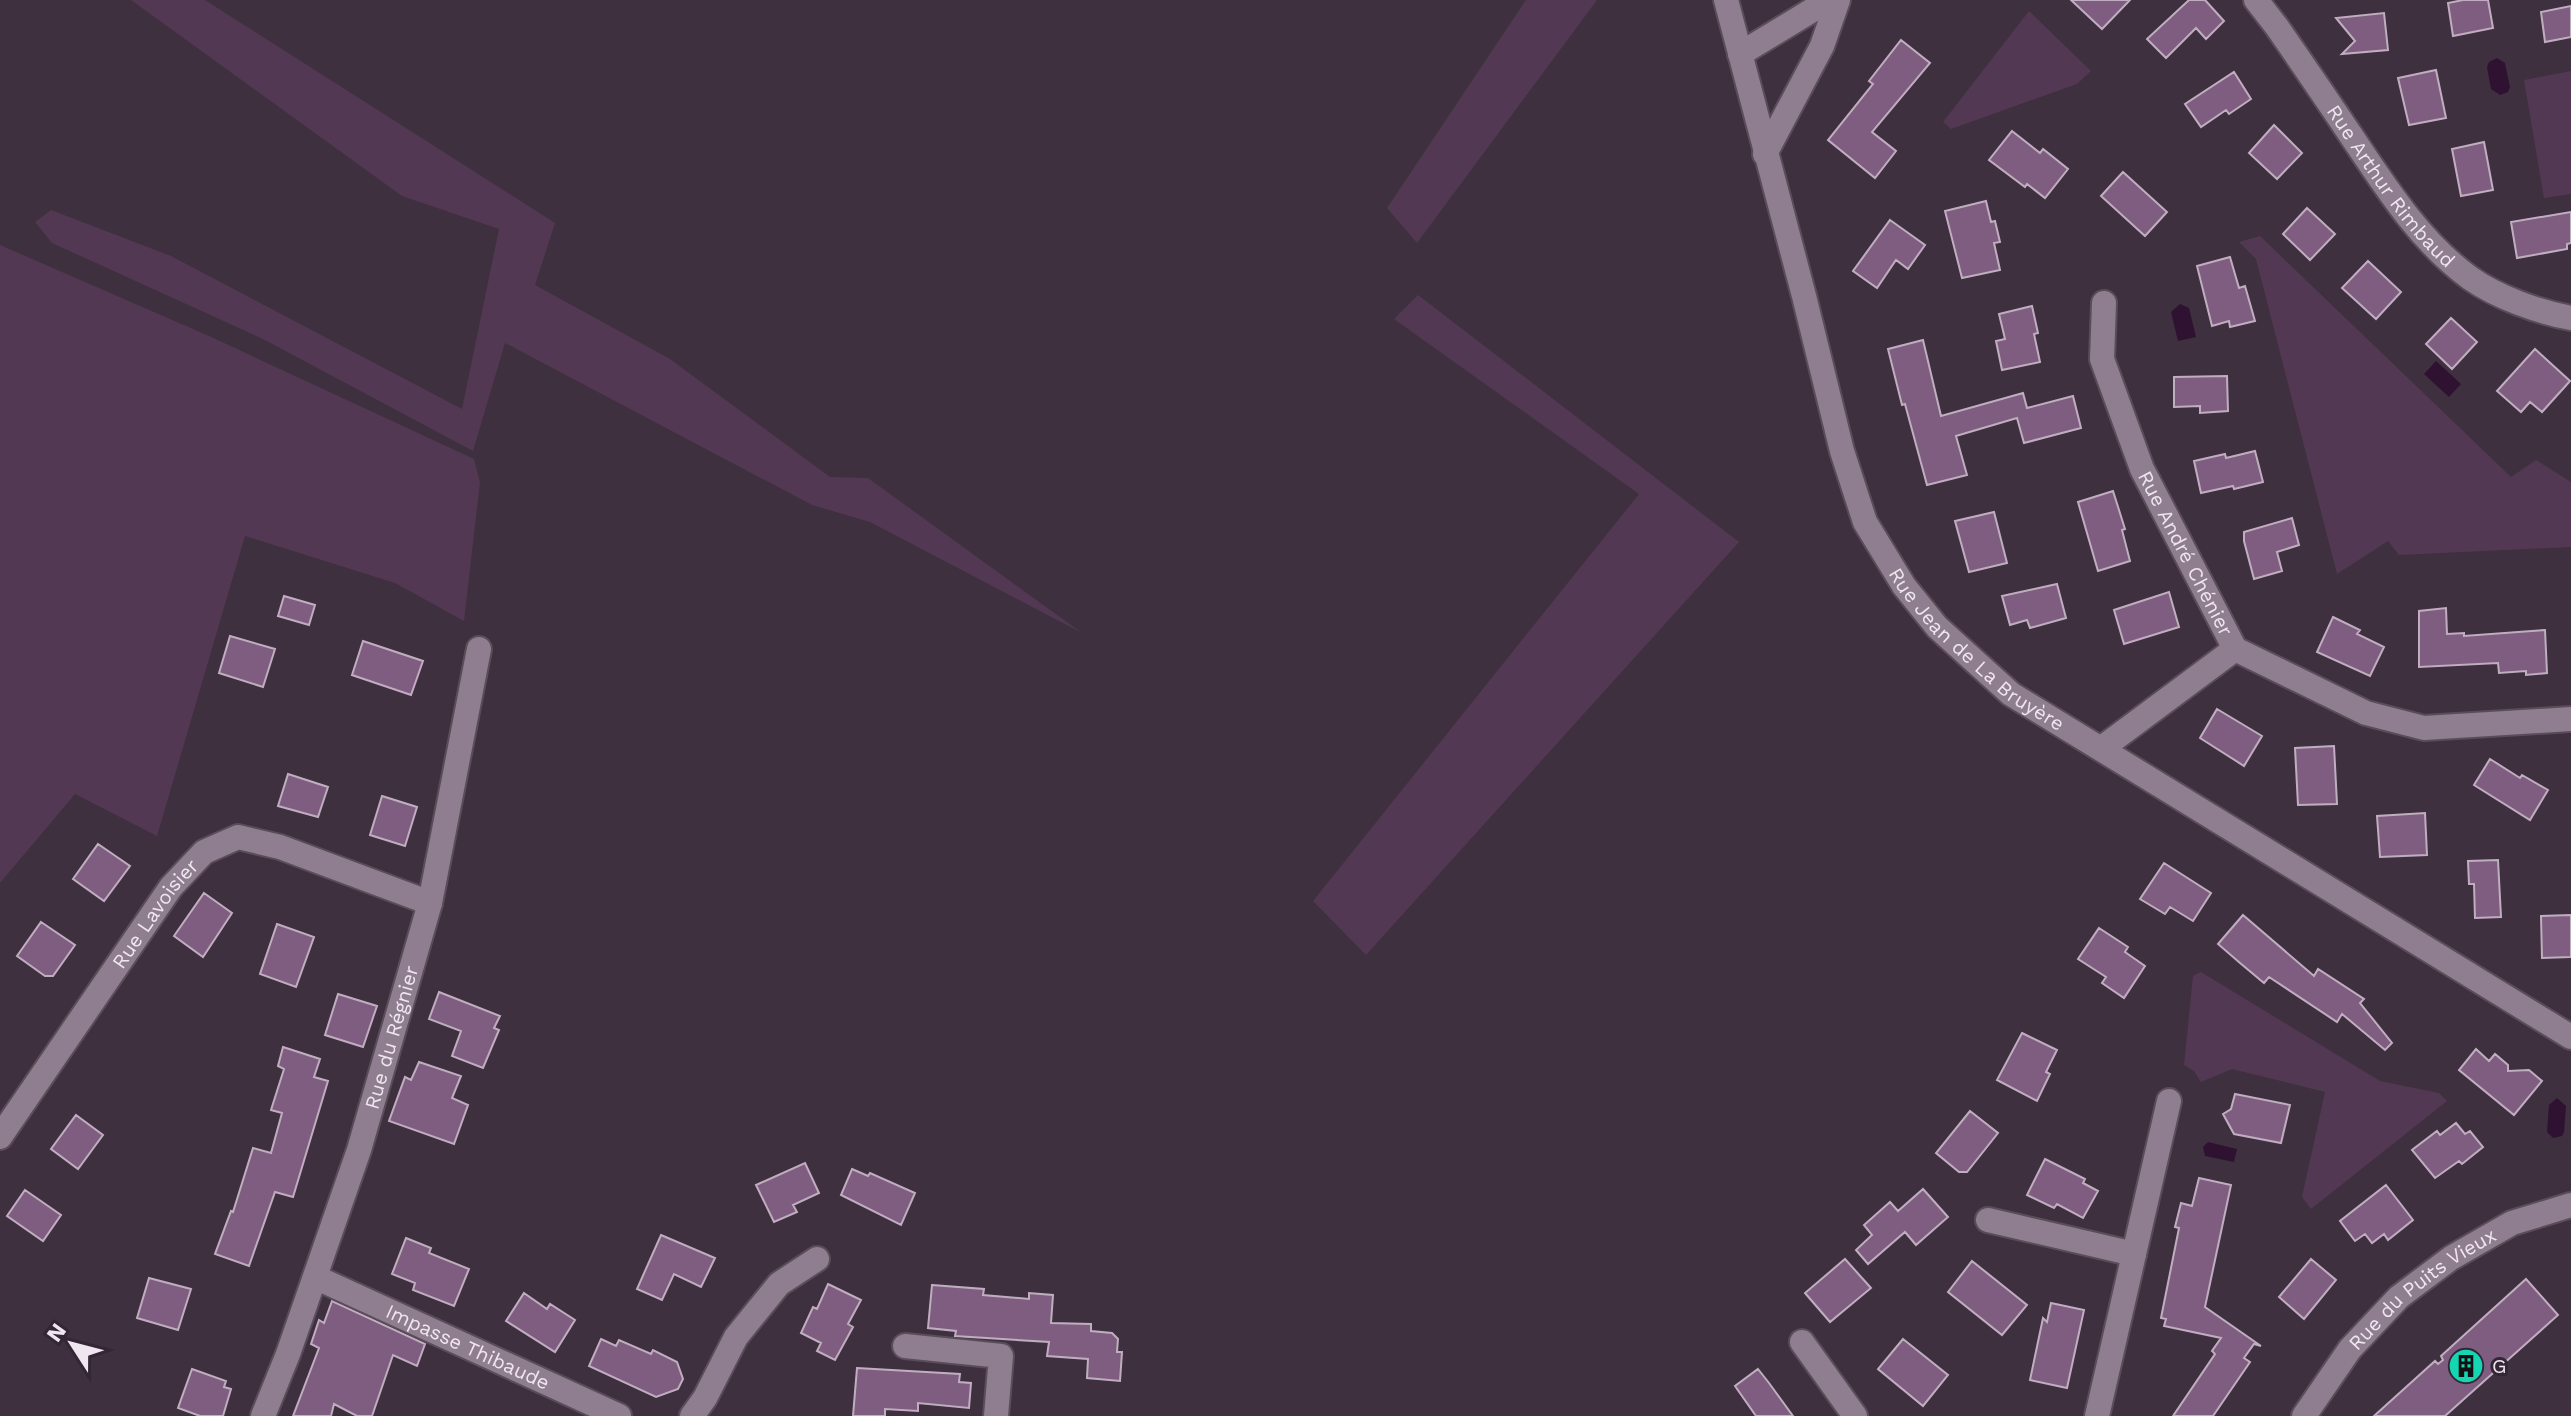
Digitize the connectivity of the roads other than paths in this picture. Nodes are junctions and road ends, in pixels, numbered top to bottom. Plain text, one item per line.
1 (1726, 0) edge
2 (1829, 0) edge
3 (1838, 0) edge
4 (2256, 0) edge
5 (1740, 54) junction
6 (1765, 154) junction
7 (2104, 303) dead end
8 (2571, 318) edge
9 (479, 649) dead end
10 (2235, 649) junction
11 (2571, 719) edge
12 (2102, 748) junction
13 (430, 903) junction
14 (2571, 1037) edge
15 (2169, 1101) dead end
16 (0, 1137) edge
17 (2571, 1205) edge
18 (1988, 1220) dead end
19 (2134, 1254) junction
20 (817, 1259) dead end
21 (315, 1277) junction
22 (1802, 1342) dead end
23 (905, 1346) dead end
24 (263, 1416) edge
25 (619, 1416) edge
26 (692, 1416) edge
27 (996, 1416) edge
28 (1855, 1416) edge
29 (2097, 1416) edge
30 (2304, 1416) edge

1 - 5 street, Rue Jean de La Bruyère
2 - 5 street
3 - 6 street
4 - 8 street, Rue Arthur Rimbaud
5 - 6 street, Rue Jean de La Bruyère
6 - 12 street, Rue Jean de La Bruyère
7 - 10 street, Rue André Chénier
9 - 13 street, Rue du Régnier
10 - 11 street, Rue André Chénier
10 - 12 street
12 - 14 street, Rue Jean de La Bruyère
13 - 16 street, Rue Lavoisier
13 - 21 street, Rue du Régnier
15 - 19 street
17 - 30 street, Rue du Puits Vieux
18 - 19 street
19 - 29 street
20 - 26 street
21 - 24 street, Rue du Régnier
21 - 25 street, Impasse Thibaude
22 - 28 street
23 - 27 street

